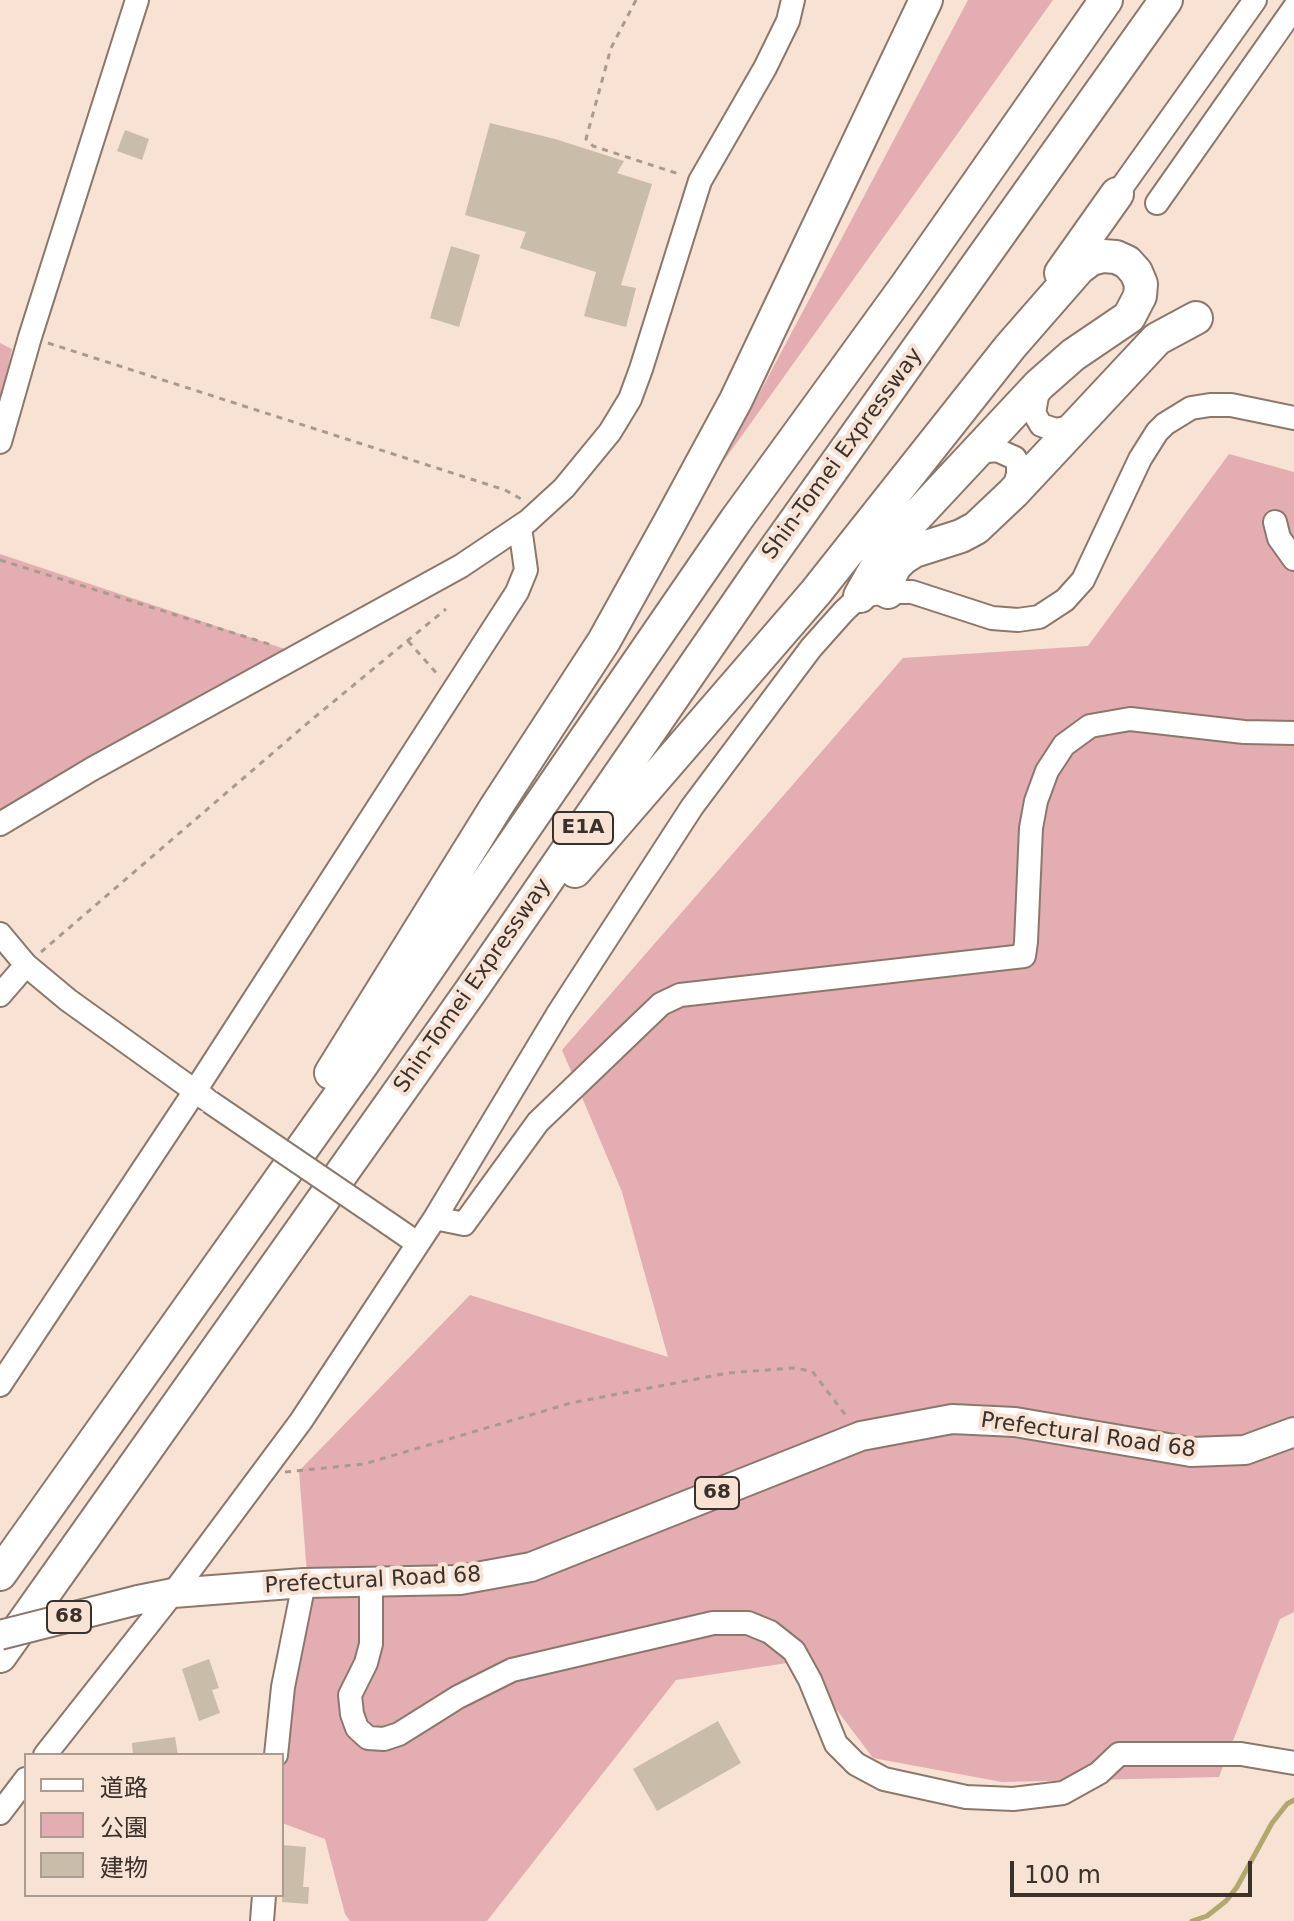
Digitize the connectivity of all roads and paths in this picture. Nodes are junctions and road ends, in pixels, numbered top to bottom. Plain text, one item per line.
1 (137, 0) edge
2 (636, 0) edge
3 (793, 0) edge
4 (926, 0) edge
5 (1106, 0) edge
6 (1166, 0) edge
7 (1255, 0) edge
8 (1294, 8) edge
9 (700, 181) junction
10 (1117, 194) joint
11 (1157, 203) dead end
12 (1196, 318) dead end
13 (30, 337) junction
14 (1010, 347) junction
15 (1039, 385) junction
16 (1294, 418) edge
17 (1075, 426) junction
18 (0, 442) edge
19 (978, 452) junction
20 (1013, 493) junction
21 (541, 510) junction
22 (1275, 522) dead end
23 (520, 527) junction
24 (1294, 559) edge
25 (0, 560) edge
26 (874, 594) junction
27 (446, 609) dead end
28 (408, 641) junction
29 (302, 654) junction
30 (453, 692) junction
31 (1294, 733) edge
32 (0, 824) edge
33 (0, 934) edge
34 (26, 965) junction
35 (470, 992) junction
36 (0, 995) edge
37 (203, 1096) junction
38 (435, 1218) junction
39 (417, 1243) junction
40 (0, 1385) edge
41 (1294, 1432) edge
42 (861, 1436) junction
43 (259, 1475) junction
44 (7, 1563) edge
45 (371, 1582) junction
46 (304, 1583) junction
47 (173, 1593) junction
48 (0, 1635) edge
49 (0, 1656) edge
50 (47, 1753) edge
51 (276, 1753) edge
52 (1294, 1763) edge
53 (24, 1782) edge
54 (0, 1813) edge
55 (264, 1897) edge
56 (262, 1921) edge

1 - 13 street
2 - 9 path
3 - 9 street
4 - 44 highway
5 - 44 highway, Shin-Tomei Expressway / E1A
6 - 35 highway, Shin-Tomei Expressway / E1A
7 - 10 street
8 - 11 street
9 - 21 street
10 - 14 highway
12 - 17 highway
13 - 18 street
13 - 21 path
14 - 15 highway
14 - 35 highway
15 - 17 street
15 - 19 highway
16 - 26 street
17 - 20 highway
19 - 20 street
19 - 26 highway
20 - 26 highway
21 - 23 street
22 - 24 street
23 - 29 street
23 - 30 street
25 - 29 path
26 - 38 street
27 - 28 path
28 - 30 path
28 - 34 path
29 - 32 street
30 - 37 street
31 - 38 street
33 - 34 street
34 - 36 street
34 - 37 street
35 - 49 highway, Shin-Tomei Expressway / E1A
37 - 39 street, bridge
37 - 40 street
38 - 39 street
39 - 43 street
41 - 42 main road, Prefectural Road 68 / 68
42 - 43 path
42 - 45 main road, Prefectural Road 68 / 68
43 - 47 street
45 - 46 main road, Prefectural Road 68 / 68
45 - 52 street
46 - 47 main road, Prefectural Road 68 / 68
46 - 51 street
47 - 48 main road, Prefectural Road 68 / 68, bridge
47 - 50 street
53 - 54 street
55 - 56 street

